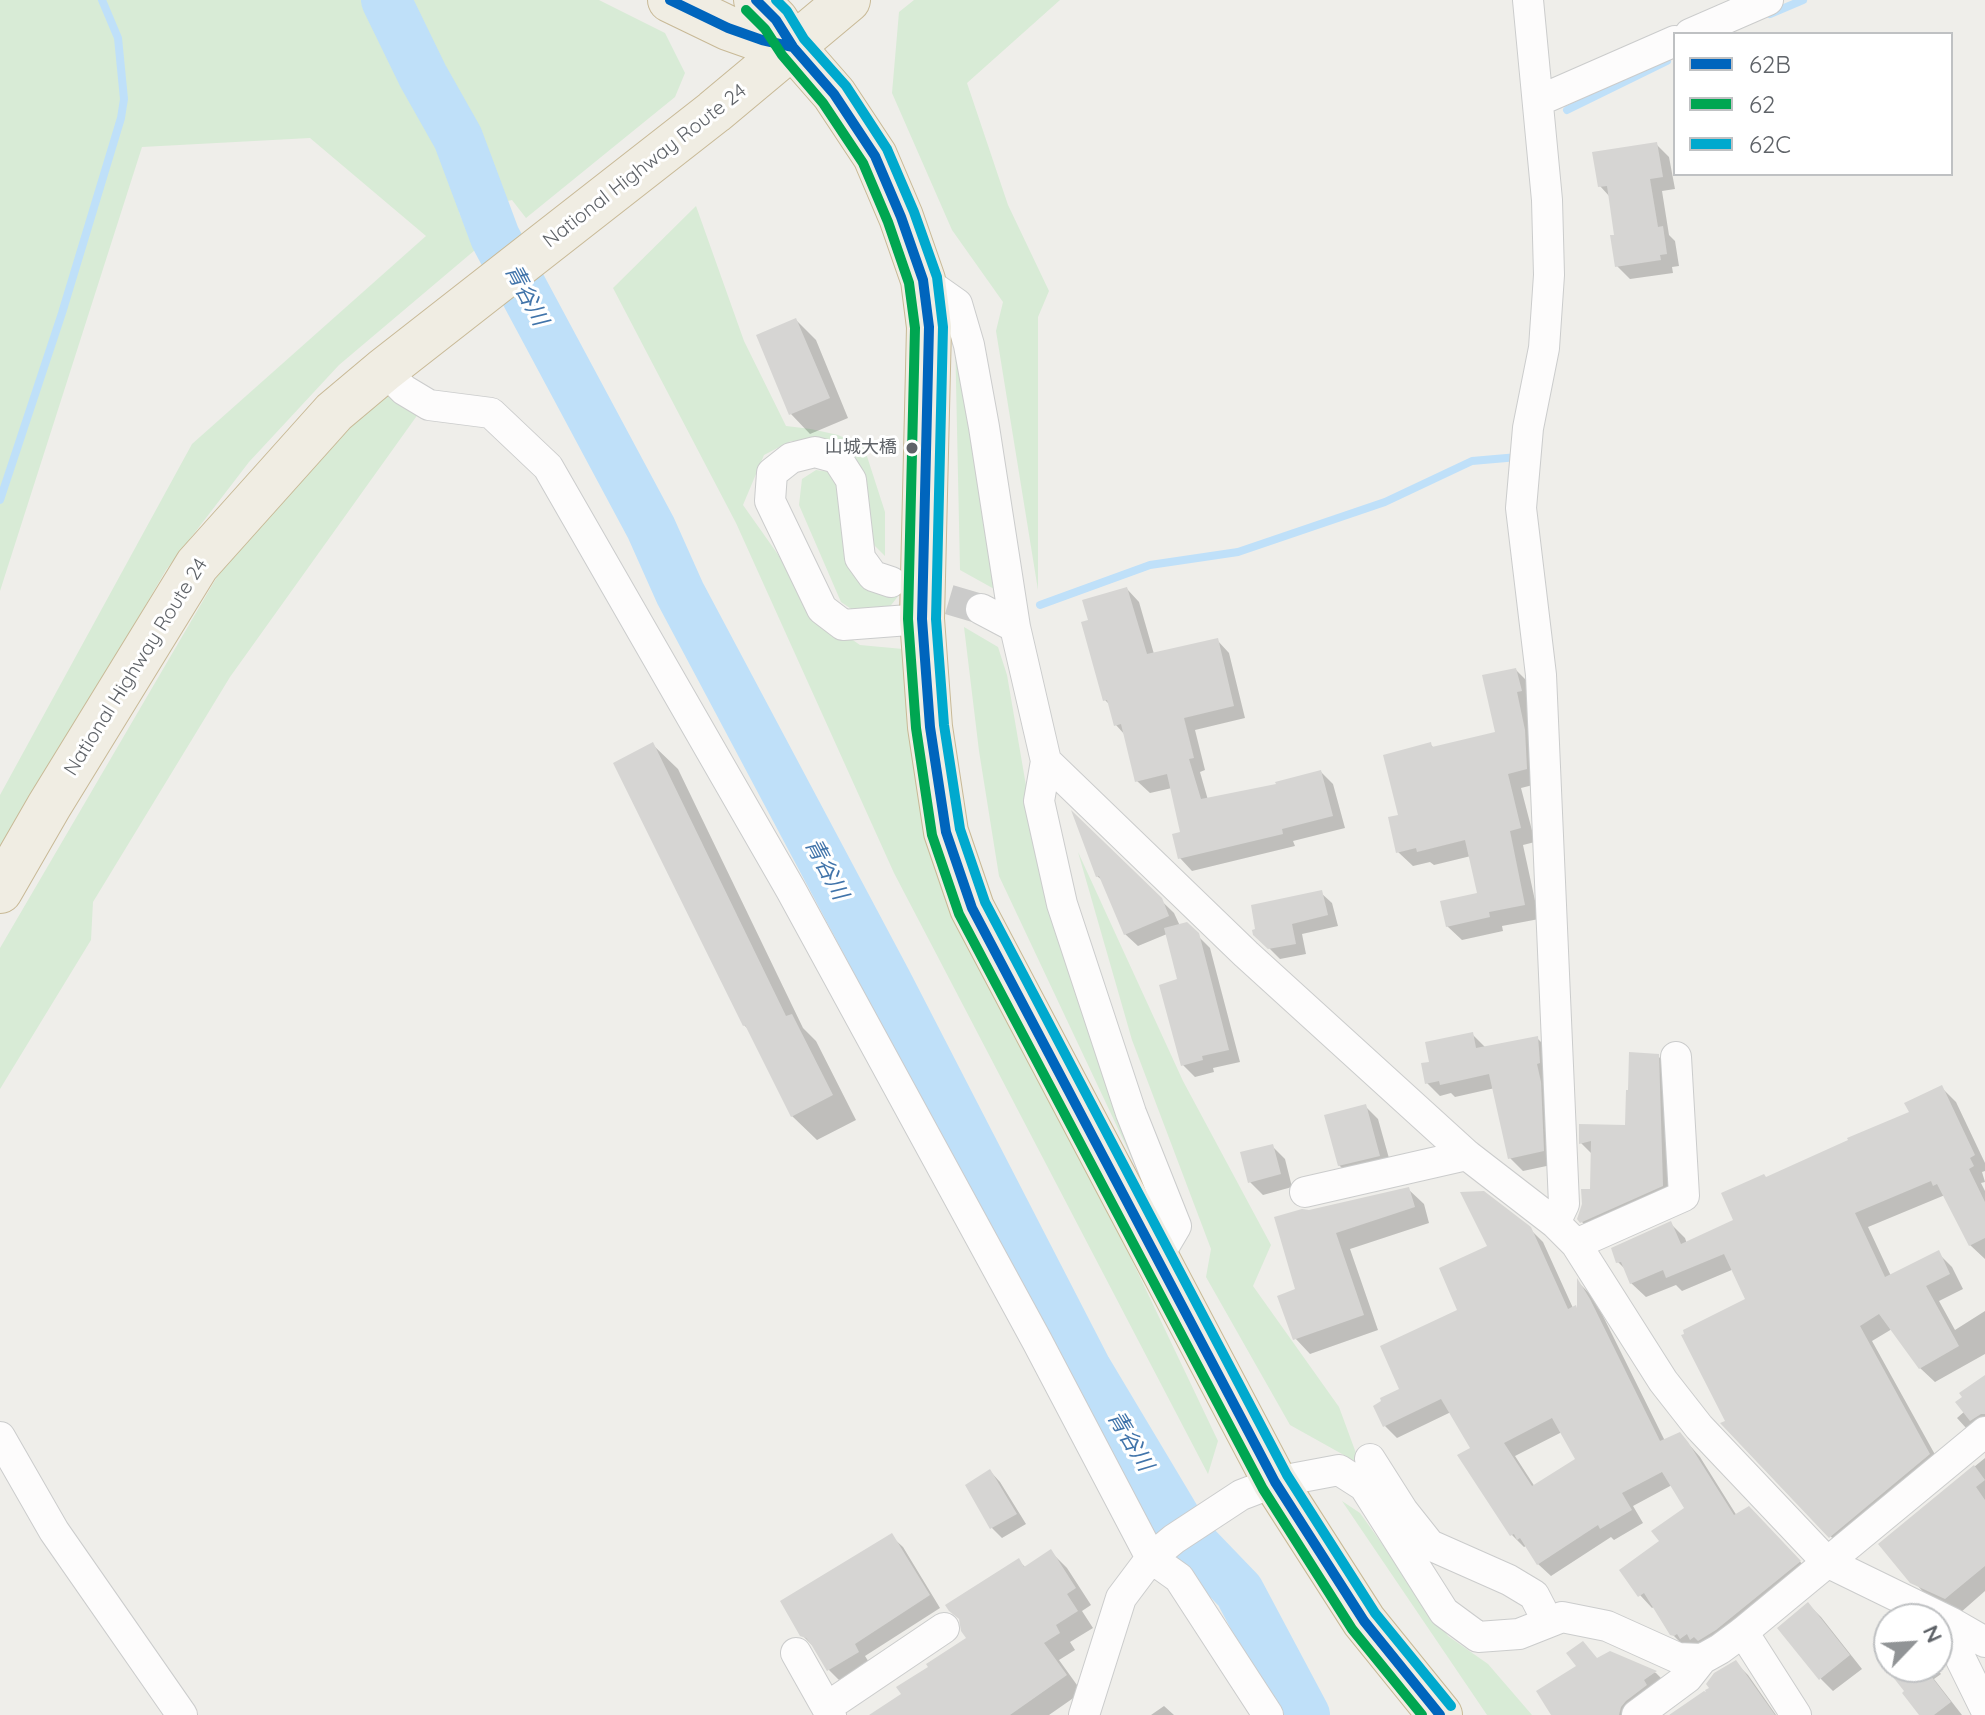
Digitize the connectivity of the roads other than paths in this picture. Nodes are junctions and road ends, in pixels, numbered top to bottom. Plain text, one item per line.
1 (670, 0) edge
2 (848, 0) edge
3 (1528, 0) edge
4 (1768, 0) edge
5 (742, 14) edge
6 (1695, 32) edge
7 (1673, 42) edge
8 (793, 47) junction
9 (1538, 101) junction
10 (923, 280) junction
11 (384, 370) junction
12 (891, 582) tunnel mouth
13 (981, 609) tunnel mouth
14 (922, 619) junction
15 (1015, 627) junction
16 (1046, 761) junction
17 (0, 891) edge
18 (1676, 1057) dead end
19 (1467, 1155) junction
20 (1305, 1192) dead end
21 (1566, 1234) junction
22 (1160, 1263) junction
23 (1985, 1432) edge
24 (0, 1437) edge
25 (1370, 1459) dead end
26 (1258, 1488) junction
27 (1162, 1549) junction
28 (1827, 1562) junction
29 (1911, 1603) edge
30 (1548, 1622) junction
31 (1953, 1624) edge
32 (944, 1628) dead end
33 (1743, 1632) junction
34 (1985, 1642) edge
35 (1953, 1643) edge
36 (796, 1653) dead end
37 (1702, 1659) junction
38 (1985, 1708) edge
39 (829, 1711) edge
40 (182, 1715) edge
41 (1084, 1715) edge
42 (1268, 1715) edge
43 (1440, 1715) edge
44 (1637, 1715) edge
45 (1796, 1715) edge

1 - 5 highway
2 - 8 highway, National Highway Route 24
3 - 9 street
4 - 6 street
5 - 8 highway
7 - 9 street
8 - 10 highway
8 - 11 highway, National Highway Route 24
9 - 21 street
10 - 14 highway
10 - 15 street
11 - 17 highway, National Highway Route 24
11 - 27 street
12 - 14 street
13 - 15 street
14 - 22 highway
15 - 16 street
16 - 19 street
16 - 22 street
18 - 21 street
19 - 20 street
19 - 21 street
21 - 28 street
22 - 26 highway
23 - 28 street
24 - 40 street
25 - 30 street
26 - 27 street
26 - 30 street
26 - 43 highway
27 - 41 street
27 - 42 street
28 - 29 street
28 - 33 street
30 - 37 street
31 - 34 street
32 - 39 street
33 - 37 street
33 - 45 street
35 - 38 street
36 - 39 street
37 - 44 street

